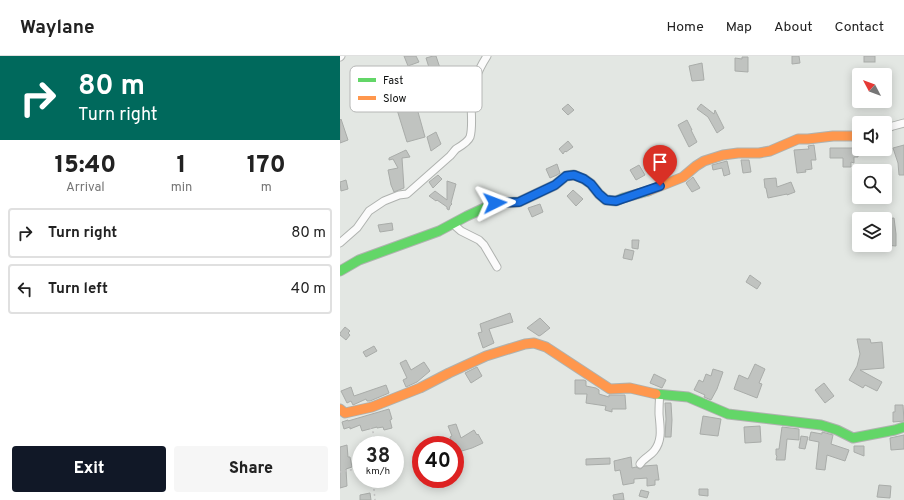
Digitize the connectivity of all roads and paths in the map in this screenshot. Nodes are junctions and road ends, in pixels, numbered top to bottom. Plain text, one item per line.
1 (487, 56) edge
2 (481, 66) edge
3 (470, 112) edge
4 (904, 123) edge
5 (892, 126) edge
6 (852, 136) edge
7 (454, 224) junction
8 (340, 243) edge
9 (497, 267) dead end
10 (340, 271) edge
11 (660, 395) junction
12 (340, 409) edge
13 (370, 427) dead end
14 (904, 427) edge
15 (374, 436) edge
16 (640, 464) dead end
17 (352, 470) edge
18 (340, 472) edge
19 (374, 488) edge
20 (375, 500) edge

1 - 2 street
3 - 8 street
4 - 5 street
6 - 7 street
7 - 9 street
7 - 10 street
11 - 12 street
11 - 14 street
11 - 16 street
13 - 15 path
17 - 18 path
19 - 20 path

